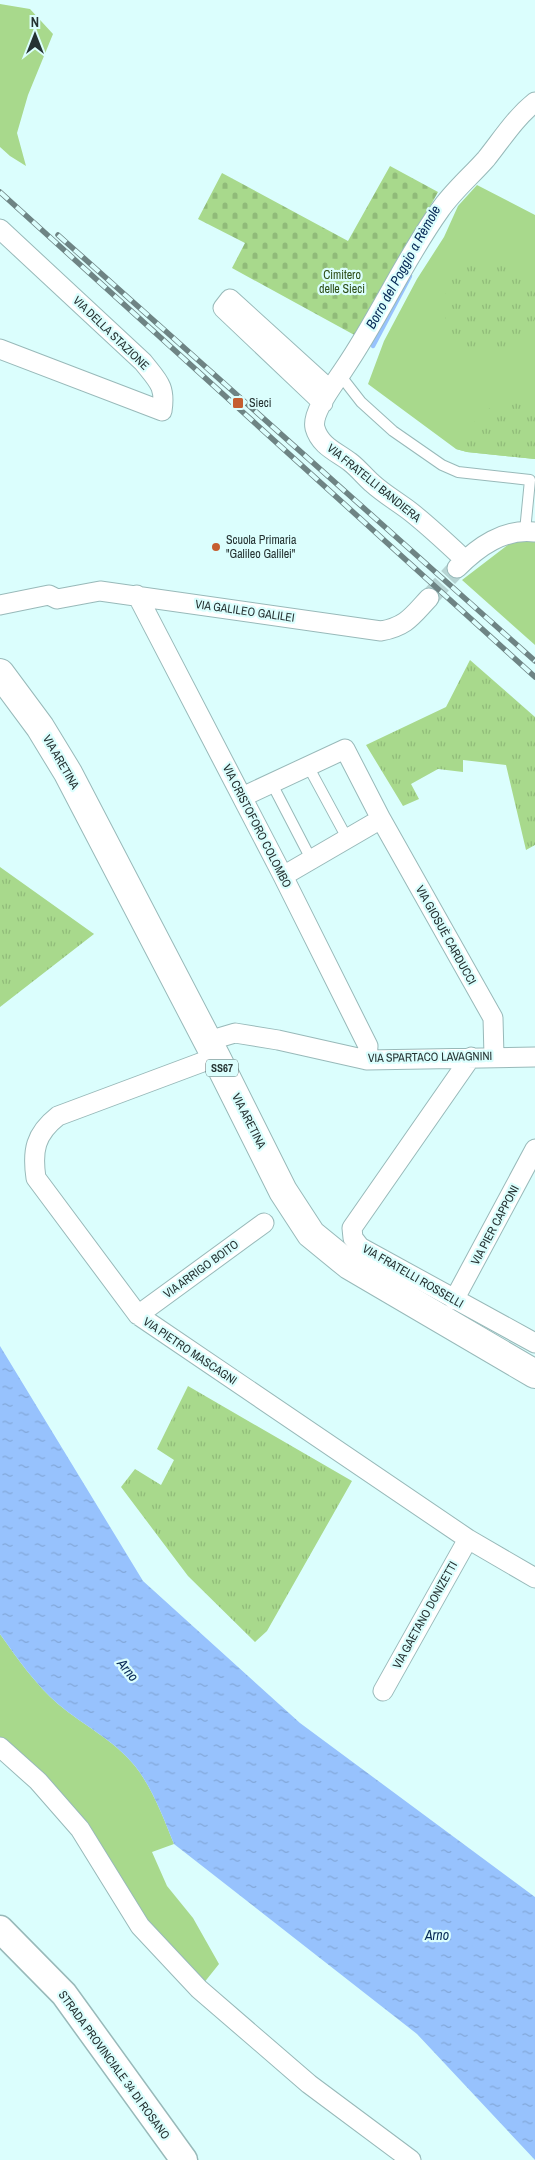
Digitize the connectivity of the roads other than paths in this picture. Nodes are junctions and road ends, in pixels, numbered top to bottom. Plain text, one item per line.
1 (535, 102) edge
2 (0, 229) edge
3 (0, 349) edge
4 (331, 389) junction
5 (530, 531) edge
6 (137, 595) junction
7 (429, 598) tunnel mouth
8 (0, 606) edge
9 (0, 672) edge
10 (308, 766) junction
11 (271, 782) junction
12 (242, 797) junction
13 (381, 819) junction
14 (347, 838) junction
15 (311, 859) junction
16 (283, 876) junction
17 (212, 1049) junction
18 (494, 1056) junction
19 (471, 1057) junction
20 (535, 1057) edge
21 (367, 1060) junction
22 (535, 1150) edge
23 (264, 1223) dead end
24 (454, 1300) junction
25 (138, 1315) junction
26 (535, 1343) edge
27 (535, 1374) edge
28 (468, 1540) junction
29 (535, 1578) edge
30 (383, 1691) dead end
31 (0, 1747) edge
32 (0, 1929) edge
33 (184, 2160) edge
34 (411, 2160) edge

1 - 4 street, VIA FRATELLI BANDIERA
2 - 3 street, VIA DELLA STAZIONE
4 - 4 street
4 - 5 lane
4 - 5 street, VIA FRATELLI BANDIERA
6 - 7 street, VIA GALILEO GALILEI
6 - 8 street, VIA GALILEO GALILEI
6 - 12 street, VIA CRISTOFORO COLOMBO
9 - 17 main road, VIA ARETINA / SS67
10 - 11 street
10 - 13 street, VIA GIOSUÈ CARDUCCI
10 - 14 lane
11 - 12 street
11 - 15 lane
12 - 16 street, VIA CRISTOFORO COLOMBO
13 - 14 street
13 - 18 street, VIA GIOSUÈ CARDUCCI
14 - 15 street
15 - 16 street
16 - 21 street, VIA CRISTOFORO COLOMBO
17 - 21 street, VIA SPARTACO LAVAGNINI
17 - 25 street, VIA PIETRO MASCAGNI
17 - 27 main road, VIA ARETINA / SS67
18 - 19 street, VIA SPARTACO LAVAGNINI
18 - 20 street, VIA SPARTACO LAVAGNINI
19 - 21 street, VIA SPARTACO LAVAGNINI
19 - 24 street, VIA FRATELLI ROSSELLI
22 - 24 street, VIA PIER CAPPONI
23 - 25 street, VIA ARRIGO BOITO
24 - 26 street, VIA FRATELLI ROSSELLI
25 - 28 street, VIA PIETRO MASCAGNI
28 - 29 street, VIA PIETRO MASCAGNI
28 - 30 street, VIA GAETANO DONIZETTI
31 - 34 street
32 - 33 main road, STRADA PROVINCIALE 34 DI ROSANO

